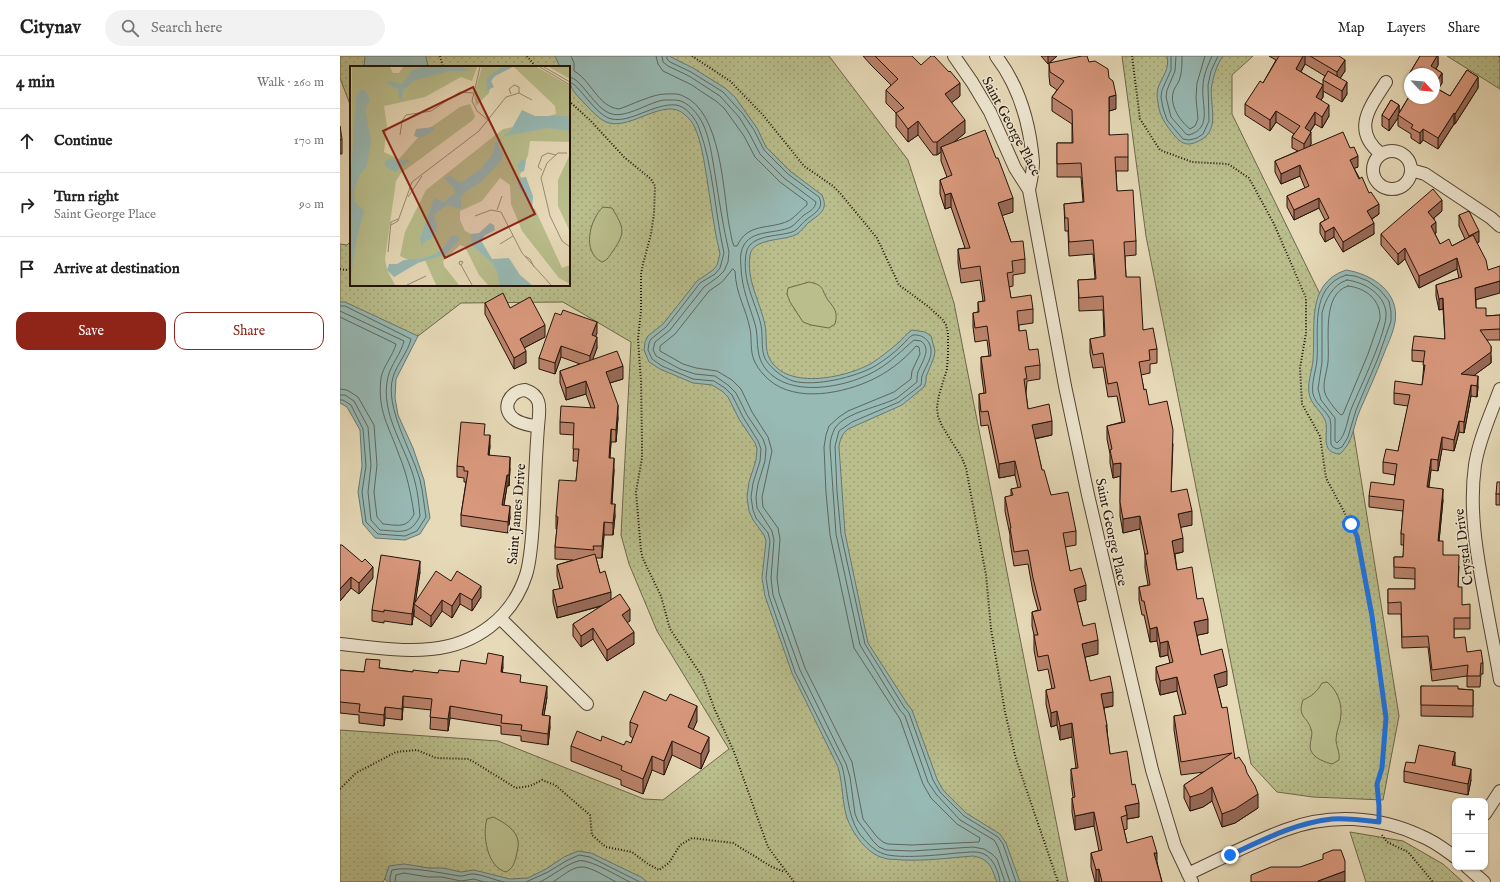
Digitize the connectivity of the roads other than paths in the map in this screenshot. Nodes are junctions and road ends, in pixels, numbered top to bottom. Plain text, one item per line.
1 (954, 56) edge
2 (996, 56) edge
3 (1386, 82) dead end
4 (1380, 154) junction
5 (1411, 170) junction
6 (1029, 190) junction
7 (1500, 226) edge
8 (1500, 389) edge
9 (538, 427) dead end
10 (500, 618) junction
11 (340, 644) edge
12 (1500, 680) edge
13 (587, 704) dead end
14 (1500, 791) edge
15 (1488, 809) edge
16 (1452, 855) edge
17 (1470, 870) edge
18 (1190, 878) edge
19 (1484, 882) edge

1 - 6 street, Saint George Place
2 - 6 street, Saint George Place
3 - 4 street
4 - 5 street
4 - 5 street
5 - 7 street
6 - 18 street, Saint George Place
8 - 12 street, Crystal Drive
9 - 10 street, Saint James Drive
10 - 11 street, Saint James Drive
10 - 13 street
14 - 15 street
16 - 18 street, Saint George Place
17 - 19 street

